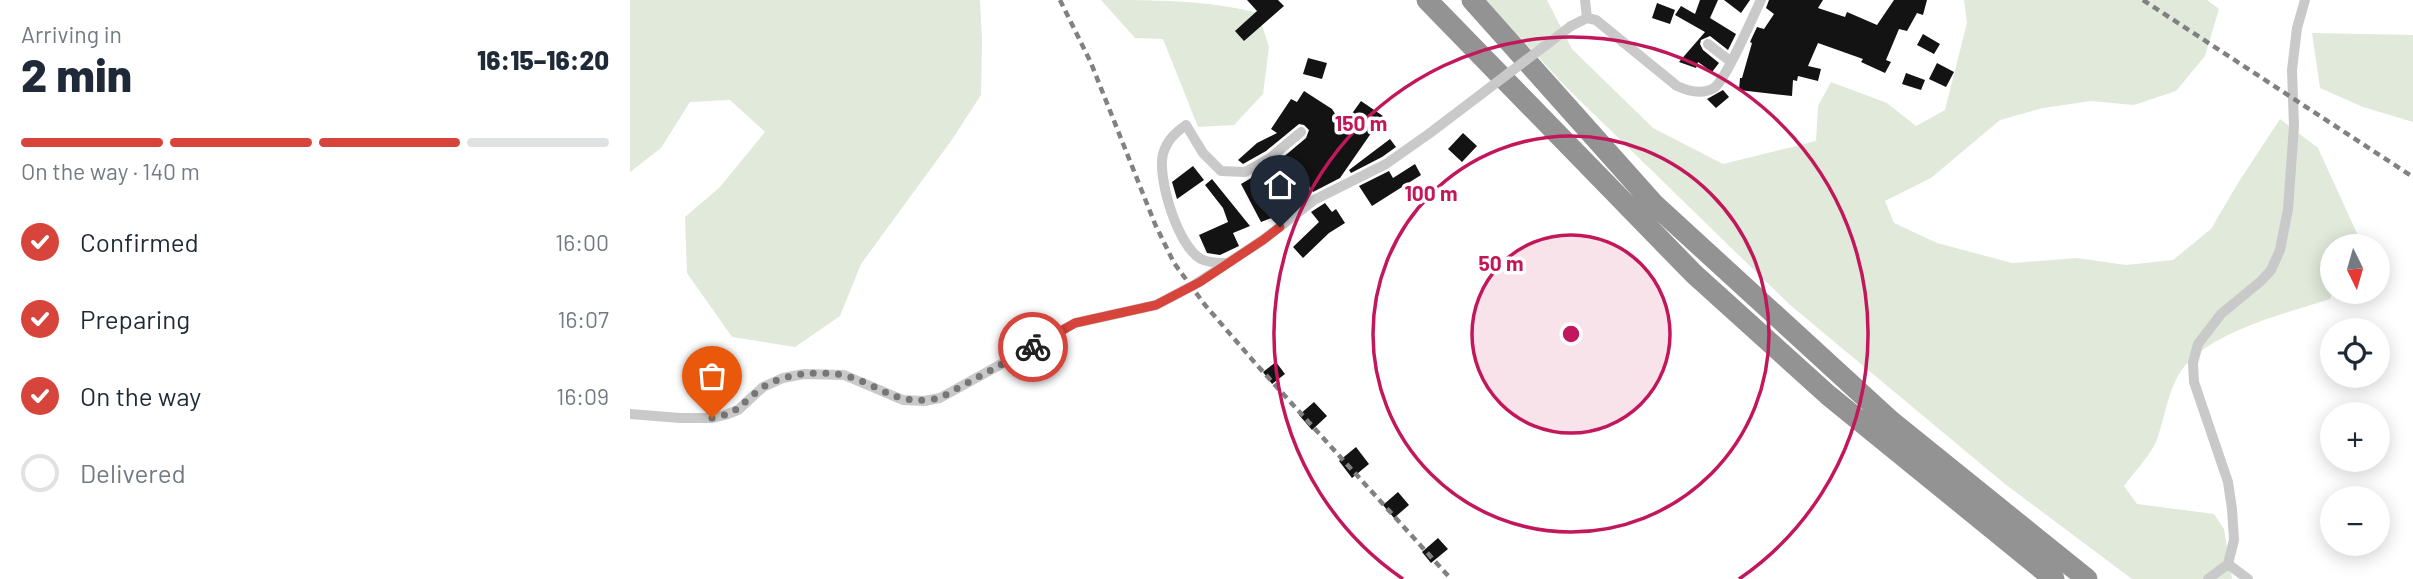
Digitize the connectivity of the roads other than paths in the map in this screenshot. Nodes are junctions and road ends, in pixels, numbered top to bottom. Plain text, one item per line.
1 (1427, 0) edge
2 (1472, 0) edge
3 (1585, 0) edge
4 (1761, 0) edge
5 (2305, 0) edge
6 (1587, 18) junction
7 (1707, 44) dead end
8 (1730, 61) junction
9 (1301, 132) dead end
10 (1228, 264) junction
11 (630, 414) edge
12 (2228, 564) junction
13 (2054, 579) edge
14 (2087, 579) edge
15 (2208, 579) edge
16 (2248, 579) edge

1 - 13 highway
2 - 14 highway
3 - 6 street
4 - 8 street
5 - 12 street
6 - 8 street
6 - 10 street, bridge
7 - 8 street
9 - 10 street
10 - 11 street
12 - 15 street
12 - 16 street

